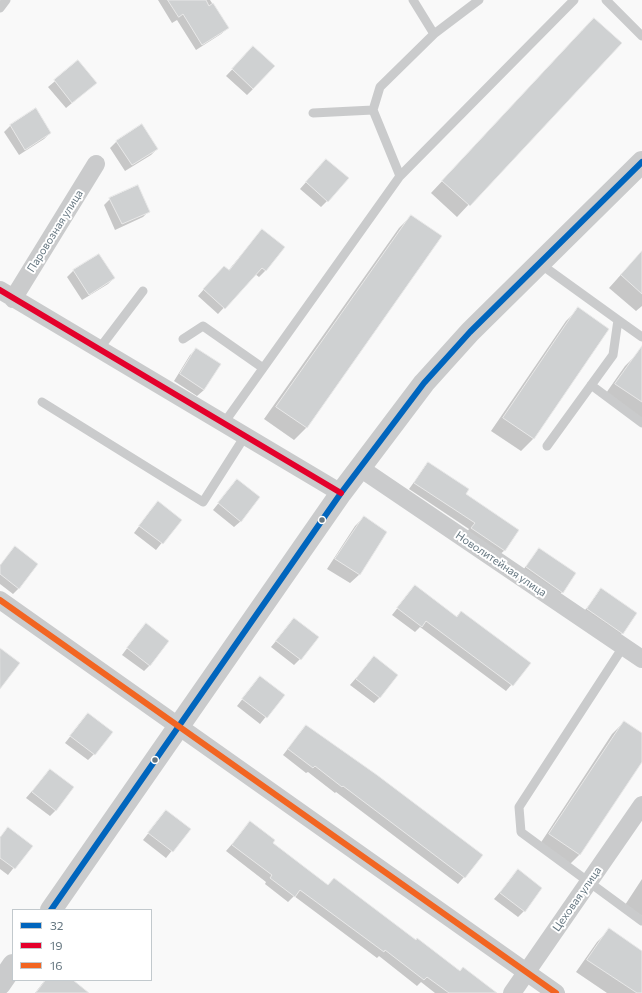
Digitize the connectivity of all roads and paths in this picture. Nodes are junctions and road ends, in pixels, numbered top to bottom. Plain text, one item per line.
1 (6, 0) edge
2 (413, 0) edge
3 (479, 0) edge
4 (574, 0) edge
5 (606, 0) edge
6 (0, 8) edge
7 (434, 34) junction
8 (642, 36) edge
9 (373, 110) junction
10 (313, 113) dead end
11 (642, 162) edge
12 (96, 164) dead end
13 (400, 176) junction
14 (539, 264) junction
15 (143, 291) dead end
16 (7, 295) edge
17 (618, 320) junction
18 (642, 337) edge
19 (183, 339) dead end
20 (99, 349) junction
21 (263, 368) junction
22 (591, 385) junction
23 (42, 402) dead end
24 (642, 423) edge
25 (224, 424) junction
26 (244, 436) junction
27 (547, 446) dead end
28 (360, 468) junction
29 (341, 493) junction
30 (0, 600) edge
31 (623, 647) junction
32 (642, 659) edge
33 (179, 727) junction
34 (642, 805) edge
35 (589, 882) junction
36 (53, 909) edge
37 (642, 920) edge
38 (12, 966) edge
39 (526, 972) junction
40 (0, 984) edge
41 (512, 993) edge
42 (556, 993) edge

1 - 6 lane
2 - 7 lane
3 - 7 lane
4 - 13 lane
5 - 8 lane
7 - 9 lane
9 - 10 lane
9 - 13 lane
11 - 14 street
12 - 16 street, Паровозная улица
13 - 21 lane
14 - 17 lane
14 - 28 street
15 - 20 lane
16 - 20 street
17 - 18 lane
17 - 22 lane
19 - 21 lane
20 - 25 street
21 - 25 lane
22 - 24 lane
22 - 27 lane
23 - 26 lane
25 - 26 street
26 - 29 street
28 - 29 street
28 - 31 street, Новолитейная улица
29 - 33 street
30 - 33 street
31 - 32 street, Новолитейная улица
31 - 35 lane
33 - 36 street
33 - 39 street
34 - 35 street, Цеховая улица
35 - 37 lane
35 - 39 street, Цеховая улица
38 - 40 street
39 - 41 street, Цеховая улица
39 - 42 street

